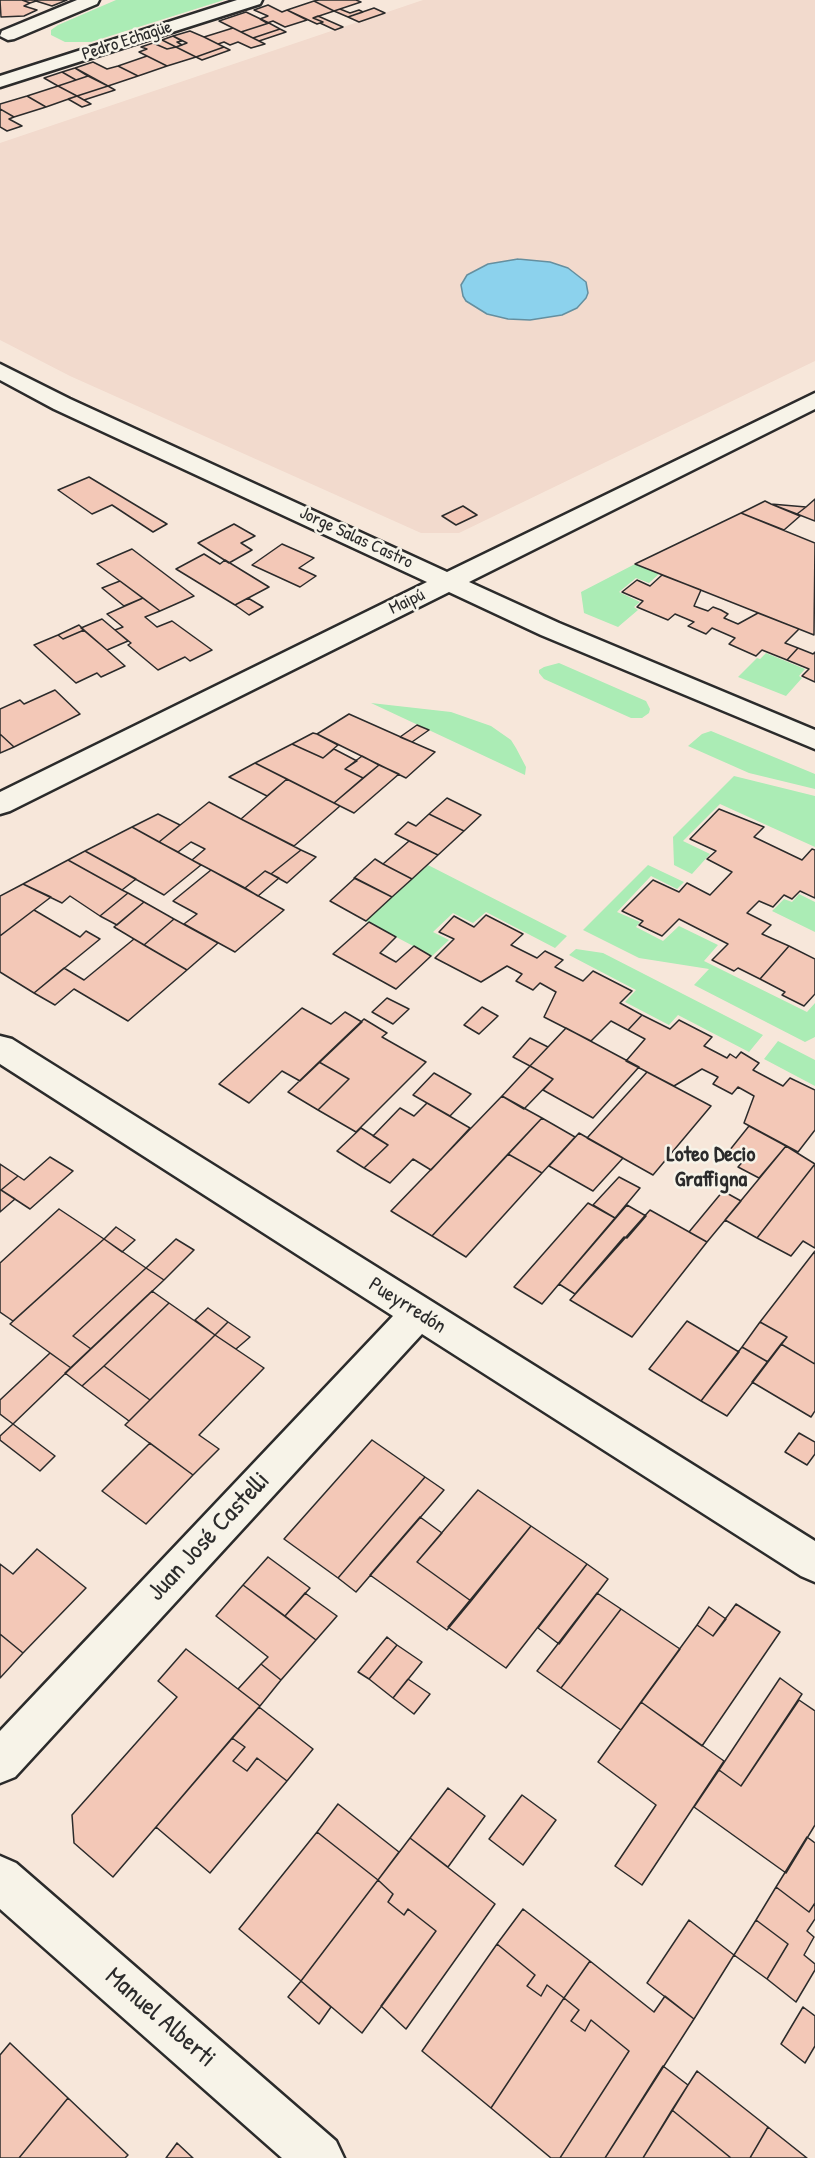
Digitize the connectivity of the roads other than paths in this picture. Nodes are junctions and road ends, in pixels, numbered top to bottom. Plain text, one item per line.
1 (91, 0) edge
2 (254, 0) edge
3 (4, 34) edge
4 (28, 43) dead end
5 (48, 52) dead end
6 (68, 60) junction
7 (0, 82) edge
8 (0, 371) edge
9 (815, 400) edge
10 (449, 581) junction
11 (815, 740) edge
12 (0, 804) edge
13 (0, 1048) edge
14 (419, 1313) junction
15 (815, 1563) edge
16 (0, 1762) edge
17 (0, 1879) edge
18 (319, 2158) edge

1 - 3 street
2 - 6 street, Pedro Echagüe
3 - 4 street
5 - 6 street
6 - 7 street, Pedro Echagüe
8 - 10 street, Jorge Salas Castro
9 - 10 street, Maipú
10 - 11 street, Jorge Salas Castro
10 - 12 street, Maipú
13 - 14 street, Pueyrredón
14 - 15 street, Pueyrredón
14 - 16 street, Juan José Castelli
17 - 18 street, Manuel Alberti

